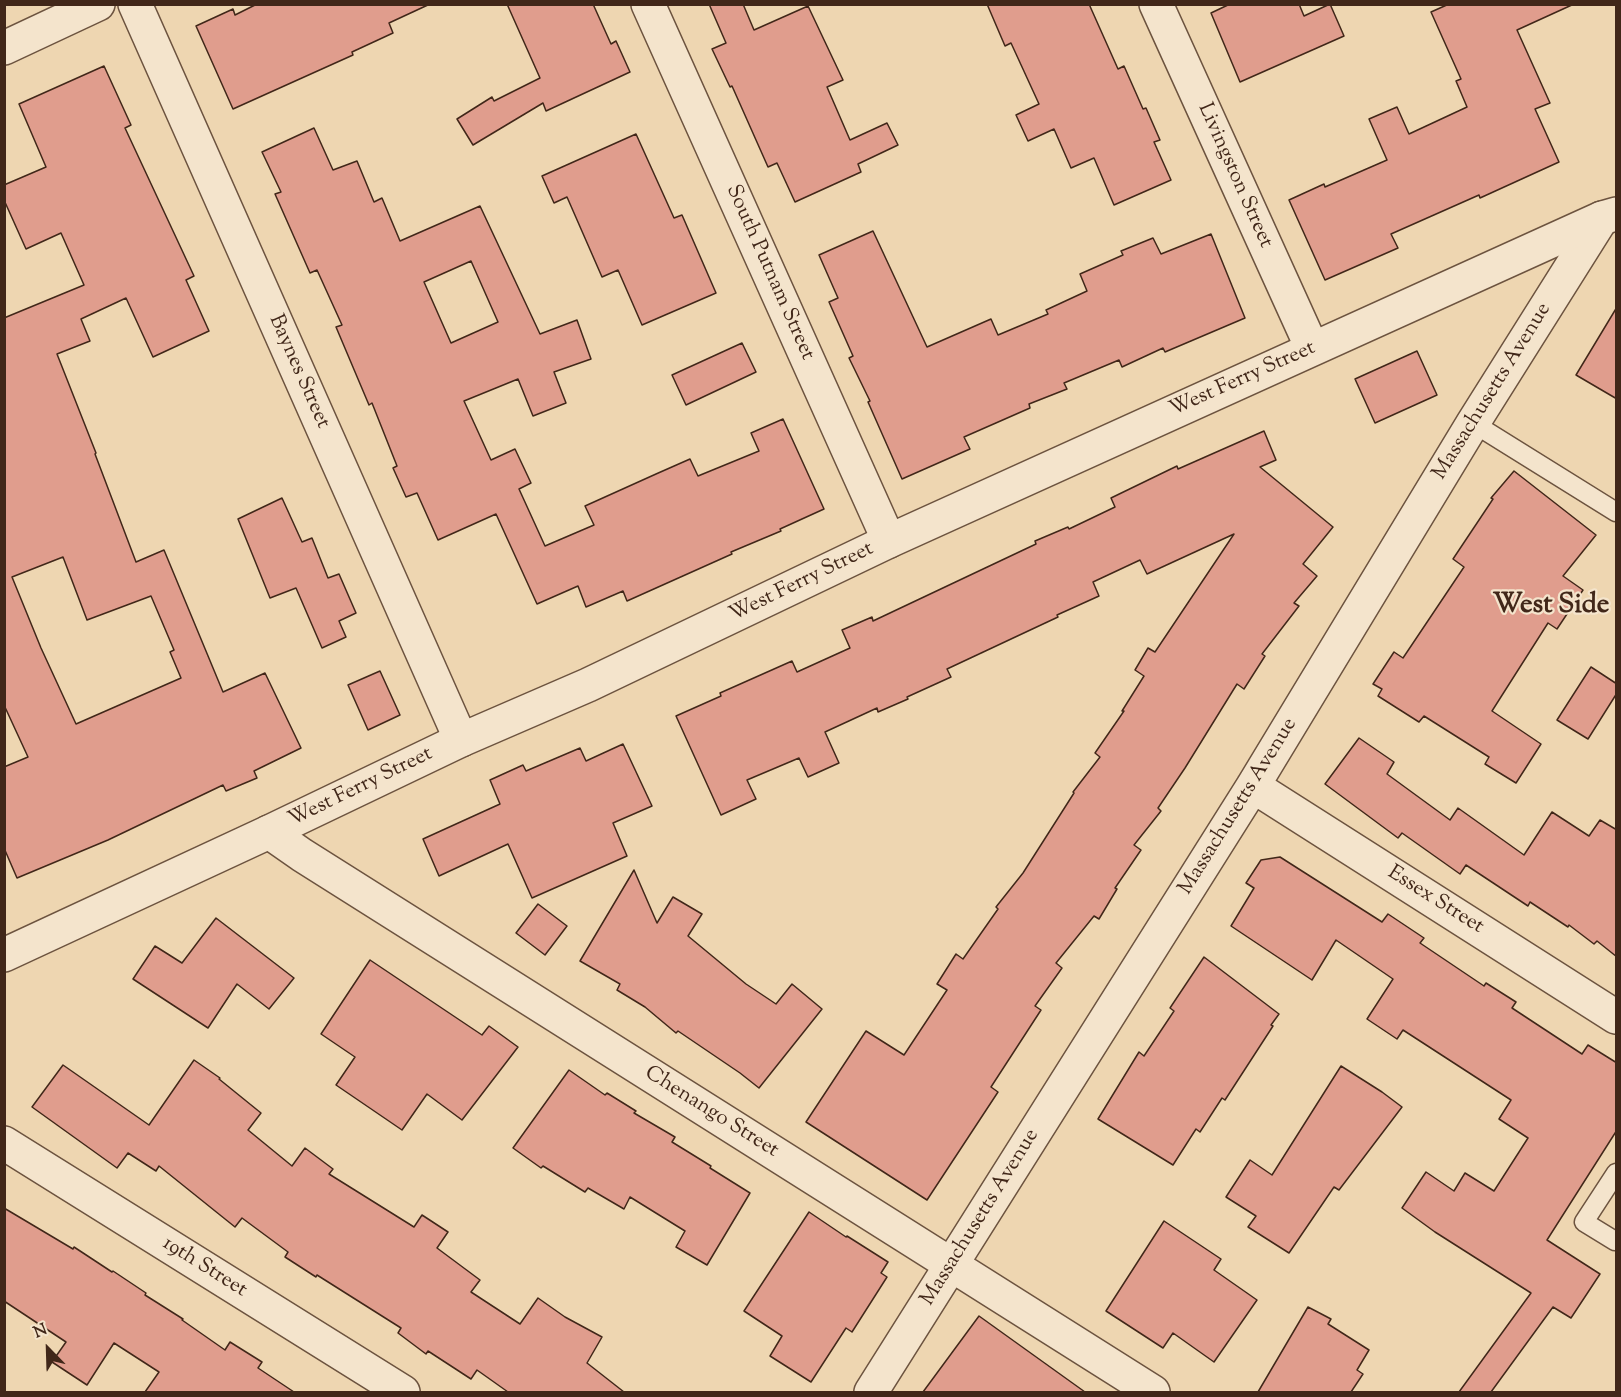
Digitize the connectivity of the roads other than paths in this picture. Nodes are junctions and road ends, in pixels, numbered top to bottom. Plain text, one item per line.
1 (98, 4) edge
2 (135, 4) edge
3 (648, 4) edge
4 (1156, 4) edge
5 (4, 48) edge
6 (1612, 213) edge
7 (1312, 348) junction
8 (1473, 423) junction
9 (1617, 512) edge
10 (889, 541) junction
11 (461, 740) junction
12 (1253, 786) junction
13 (270, 832) junction
14 (4, 955) edge
15 (1617, 1017) edge
16 (4, 1143) edge
17 (1617, 1173) edge
18 (1615, 1241) edge
19 (951, 1265) junction
20 (403, 1392) edge
21 (871, 1392) edge
22 (1153, 1392) edge

1 - 5 street
2 - 11 street, Baynes Street
3 - 10 street, South Putnam Street
4 - 7 street, Livingston Street
6 - 7 street, West Ferry Street
6 - 8 street, Massachusetts Avenue
7 - 10 street, West Ferry Street
8 - 9 lane
8 - 12 street, Massachusetts Avenue
10 - 11 street, West Ferry Street
11 - 13 street, West Ferry Street
12 - 15 street, Essex Street
12 - 19 street, Massachusetts Avenue
13 - 14 street, West Ferry Street
13 - 19 street, Chenango Street
16 - 20 street, 19th Street
17 - 18 lane
19 - 21 street, Massachusetts Avenue
19 - 22 street, Chenango Street

